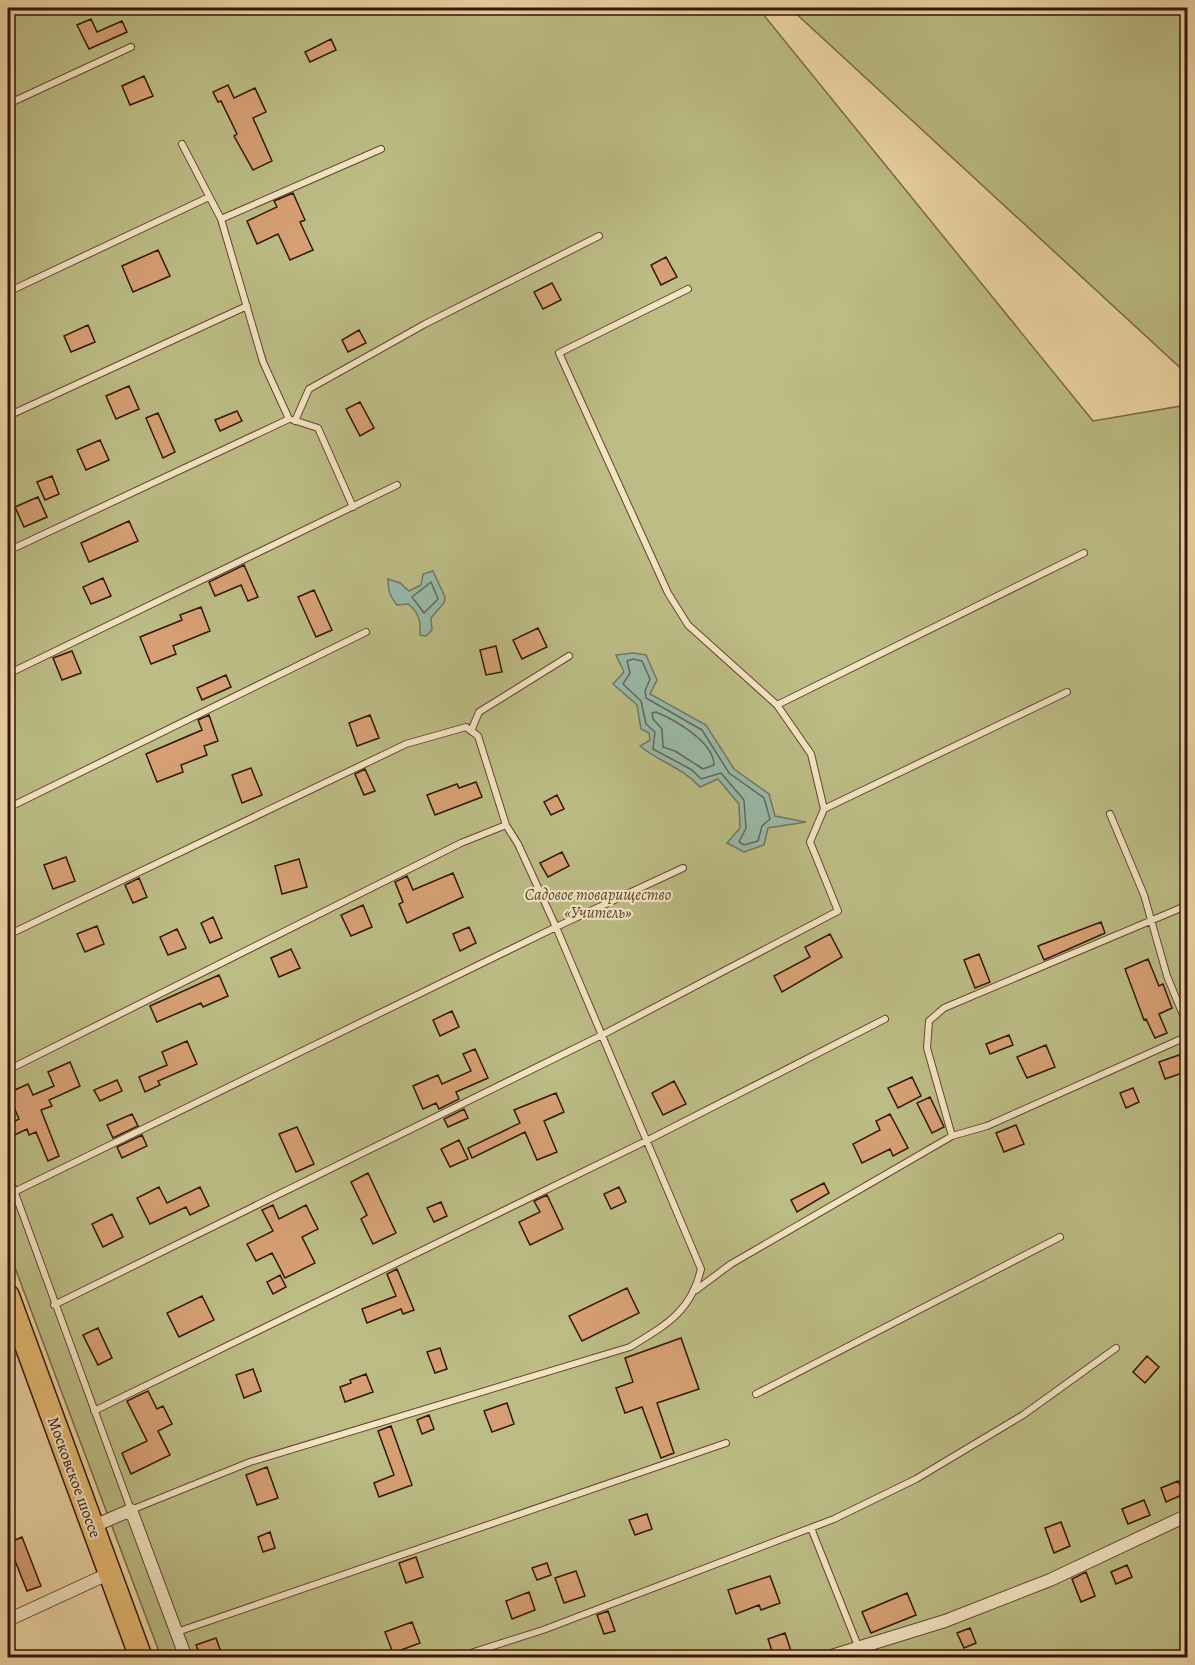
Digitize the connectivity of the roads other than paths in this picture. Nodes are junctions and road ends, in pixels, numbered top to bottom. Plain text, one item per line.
1 (131, 47) dead end
2 (8, 104) edge
3 (182, 144) dead end
4 (381, 149) dead end
5 (209, 197) junction
6 (221, 219) junction
7 (599, 236) dead end
8 (688, 289) dead end
9 (8, 292) edge
10 (247, 306) junction
11 (8, 416) edge
12 (292, 420) junction
13 (397, 485) dead end
14 (353, 507) junction
15 (8, 551) edge
16 (1084, 553) dead end
17 (366, 632) dead end
18 (569, 656) dead end
19 (8, 674) edge
20 (1067, 692) dead end
21 (777, 705) junction
22 (471, 731) junction
23 (8, 808) edge
24 (824, 809) junction
25 (1110, 814) dead end
26 (506, 825) junction
27 (683, 868) dead end
28 (1188, 905) edge
29 (1150, 921) junction
30 (556, 927) junction
31 (8, 935) edge
32 (885, 1019) dead end
33 (1188, 1027) edge
34 (602, 1035) junction
35 (1188, 1036) edge
36 (8, 1070) edge
37 (952, 1136) junction
38 (646, 1141) junction
39 (8, 1174) edge
40 (14, 1192) junction
41 (1060, 1237) dead end
42 (696, 1290) junction
43 (8, 1296) edge
44 (54, 1305) junction
45 (1116, 1348) dead end
46 (756, 1394) dead end
47 (93, 1411) junction
48 (726, 1443) dead end
49 (131, 1510) junction
50 (1188, 1515) edge
51 (94, 1526) junction
52 (812, 1528) junction
53 (110, 1573) junction
54 (8, 1620) edge
55 (177, 1632) junction
56 (858, 1646) junction
57 (141, 1658) edge
58 (186, 1658) edge
59 (455, 1658) edge
60 (825, 1658) edge

1 - 2 lane
3 - 5 lane
4 - 6 lane
5 - 6 lane
5 - 9 lane
6 - 10 lane
7 - 12 lane
8 - 21 lane
10 - 11 lane
10 - 12 lane
12 - 14 lane
12 - 15 lane
13 - 14 lane
14 - 19 lane
16 - 21 lane
17 - 23 lane
18 - 22 lane
20 - 24 lane
21 - 24 lane
22 - 26 lane
22 - 31 lane
24 - 34 lane
25 - 29 lane
26 - 30 lane
26 - 36 lane
27 - 30 lane
28 - 29 lane
29 - 33 lane
29 - 37 lane
30 - 34 lane
30 - 40 lane
32 - 38 lane
34 - 38 lane
34 - 44 lane
35 - 37 lane
37 - 42 lane
38 - 42 lane
38 - 47 lane
39 - 40 lane
40 - 44 lane
41 - 46 lane
42 - 49 lane
43 - 51 highway, Московское шоссе
44 - 47 lane
45 - 52 lane
47 - 49 lane
48 - 55 lane
49 - 51 street
49 - 55 street
50 - 56 street
51 - 53 highway, Московское шоссе
52 - 56 lane
52 - 59 lane
53 - 54 street
53 - 57 highway, Московское шоссе
55 - 58 street
56 - 60 street

